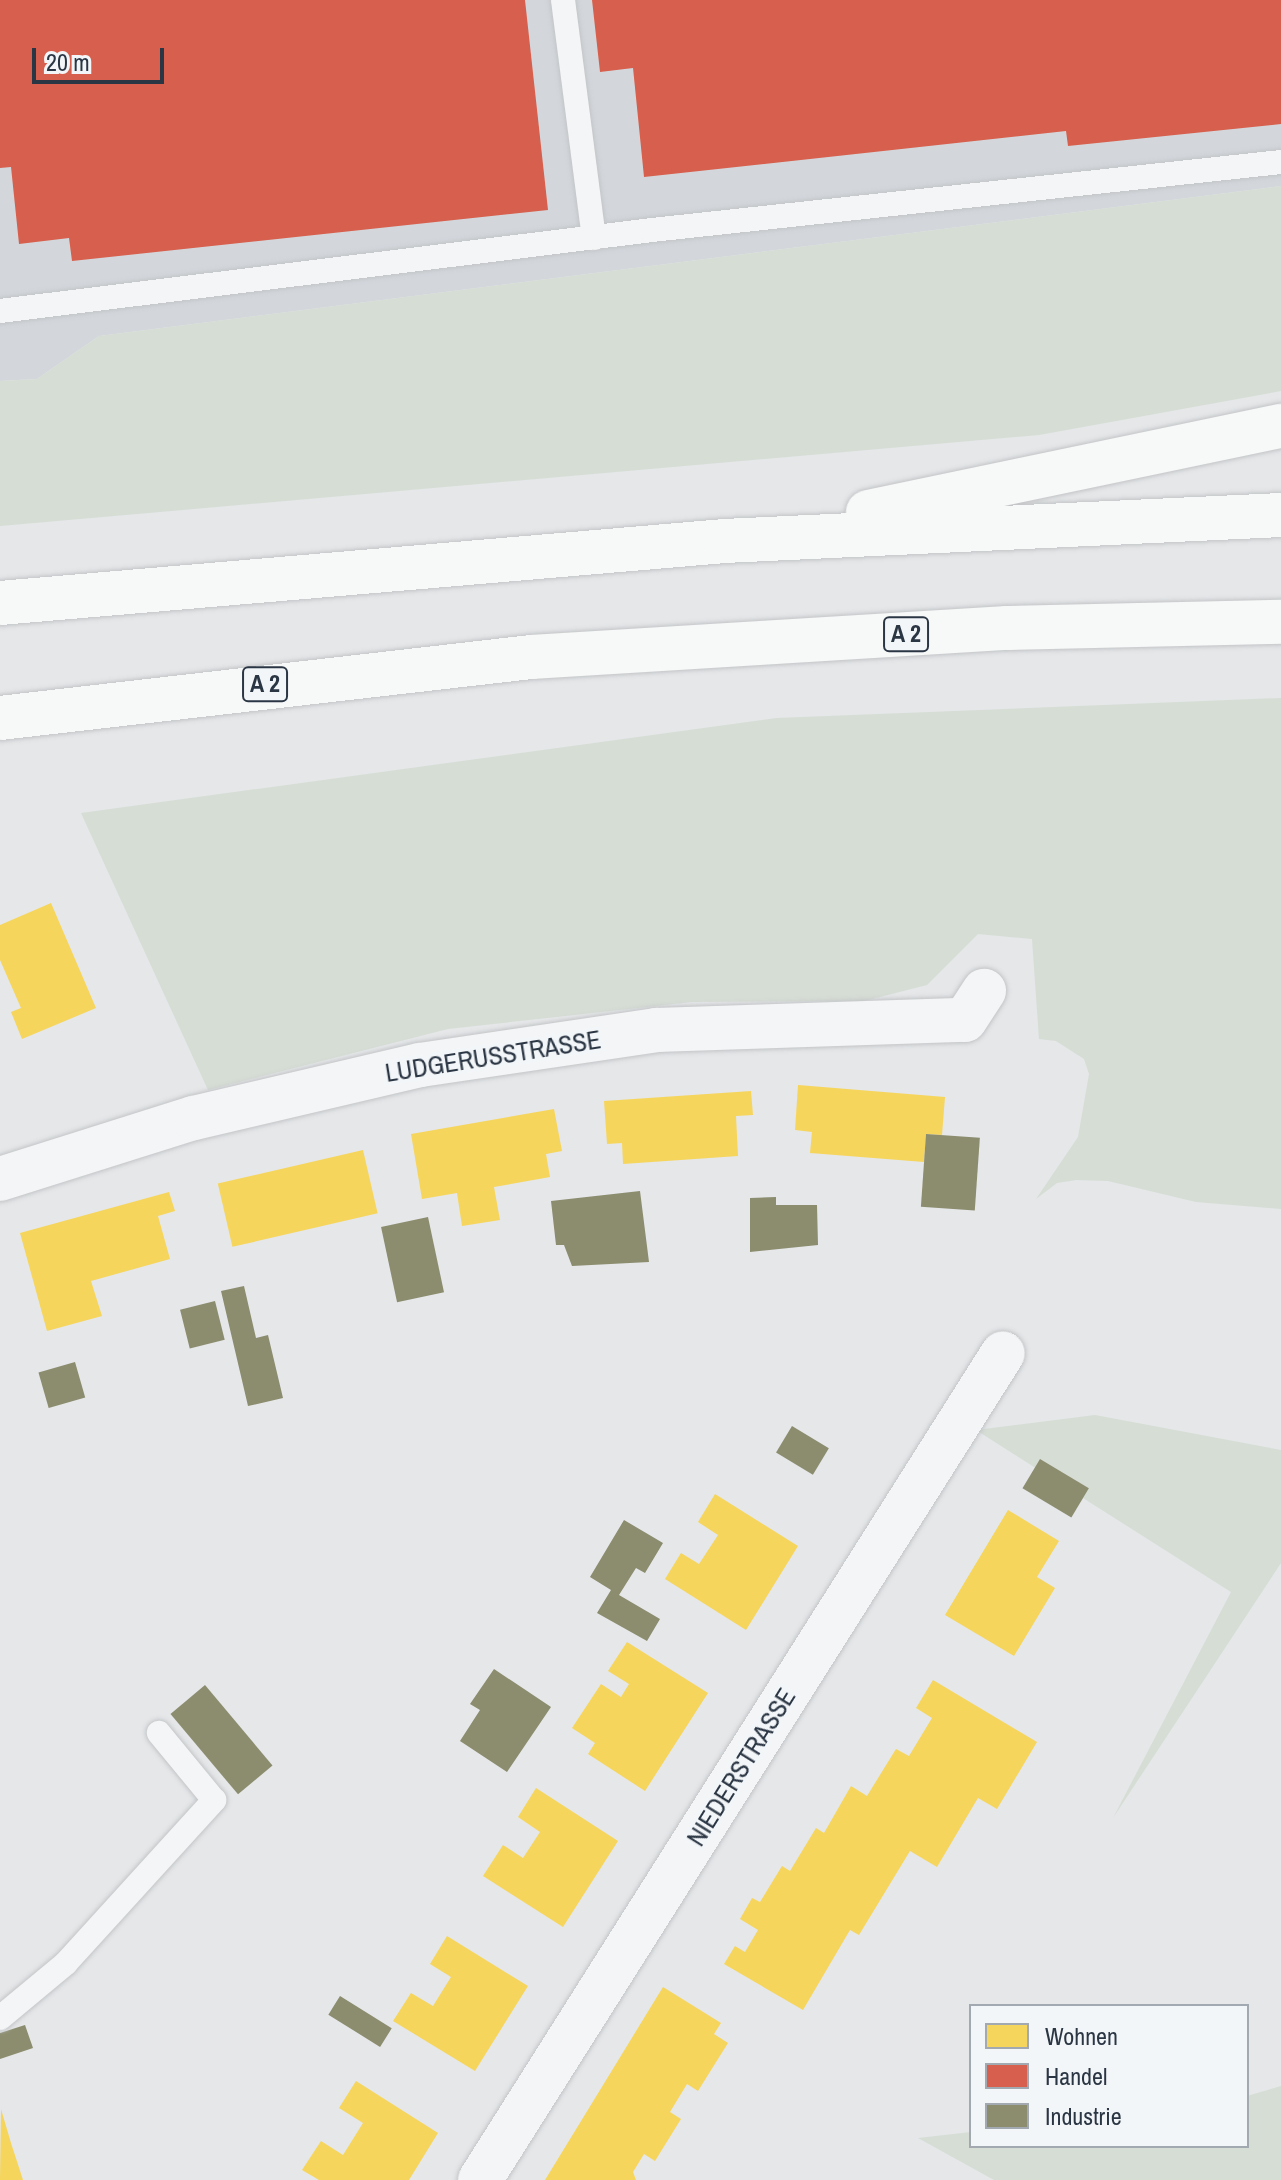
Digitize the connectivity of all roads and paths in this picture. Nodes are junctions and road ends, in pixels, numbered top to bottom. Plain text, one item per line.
1 (563, 0) edge
2 (1281, 162) edge
3 (594, 238) junction
4 (0, 311) edge
5 (1281, 426) edge
6 (1281, 515) edge
7 (724, 541) junction
8 (0, 603) edge
9 (1281, 622) edge
10 (0, 718) edge
11 (984, 991) dead end
12 (0, 1179) edge
13 (1003, 1353) dead end
14 (159, 1733) dead end
15 (0, 2018) edge
16 (480, 2180) edge

1 - 3 lane
2 - 3 lane
3 - 4 lane
5 - 7 highway
6 - 7 highway
7 - 8 highway
9 - 10 highway, A 2
11 - 12 street, LUDGERUSSTRASSE
13 - 16 street, NIEDERSTRASSE
14 - 15 lane

